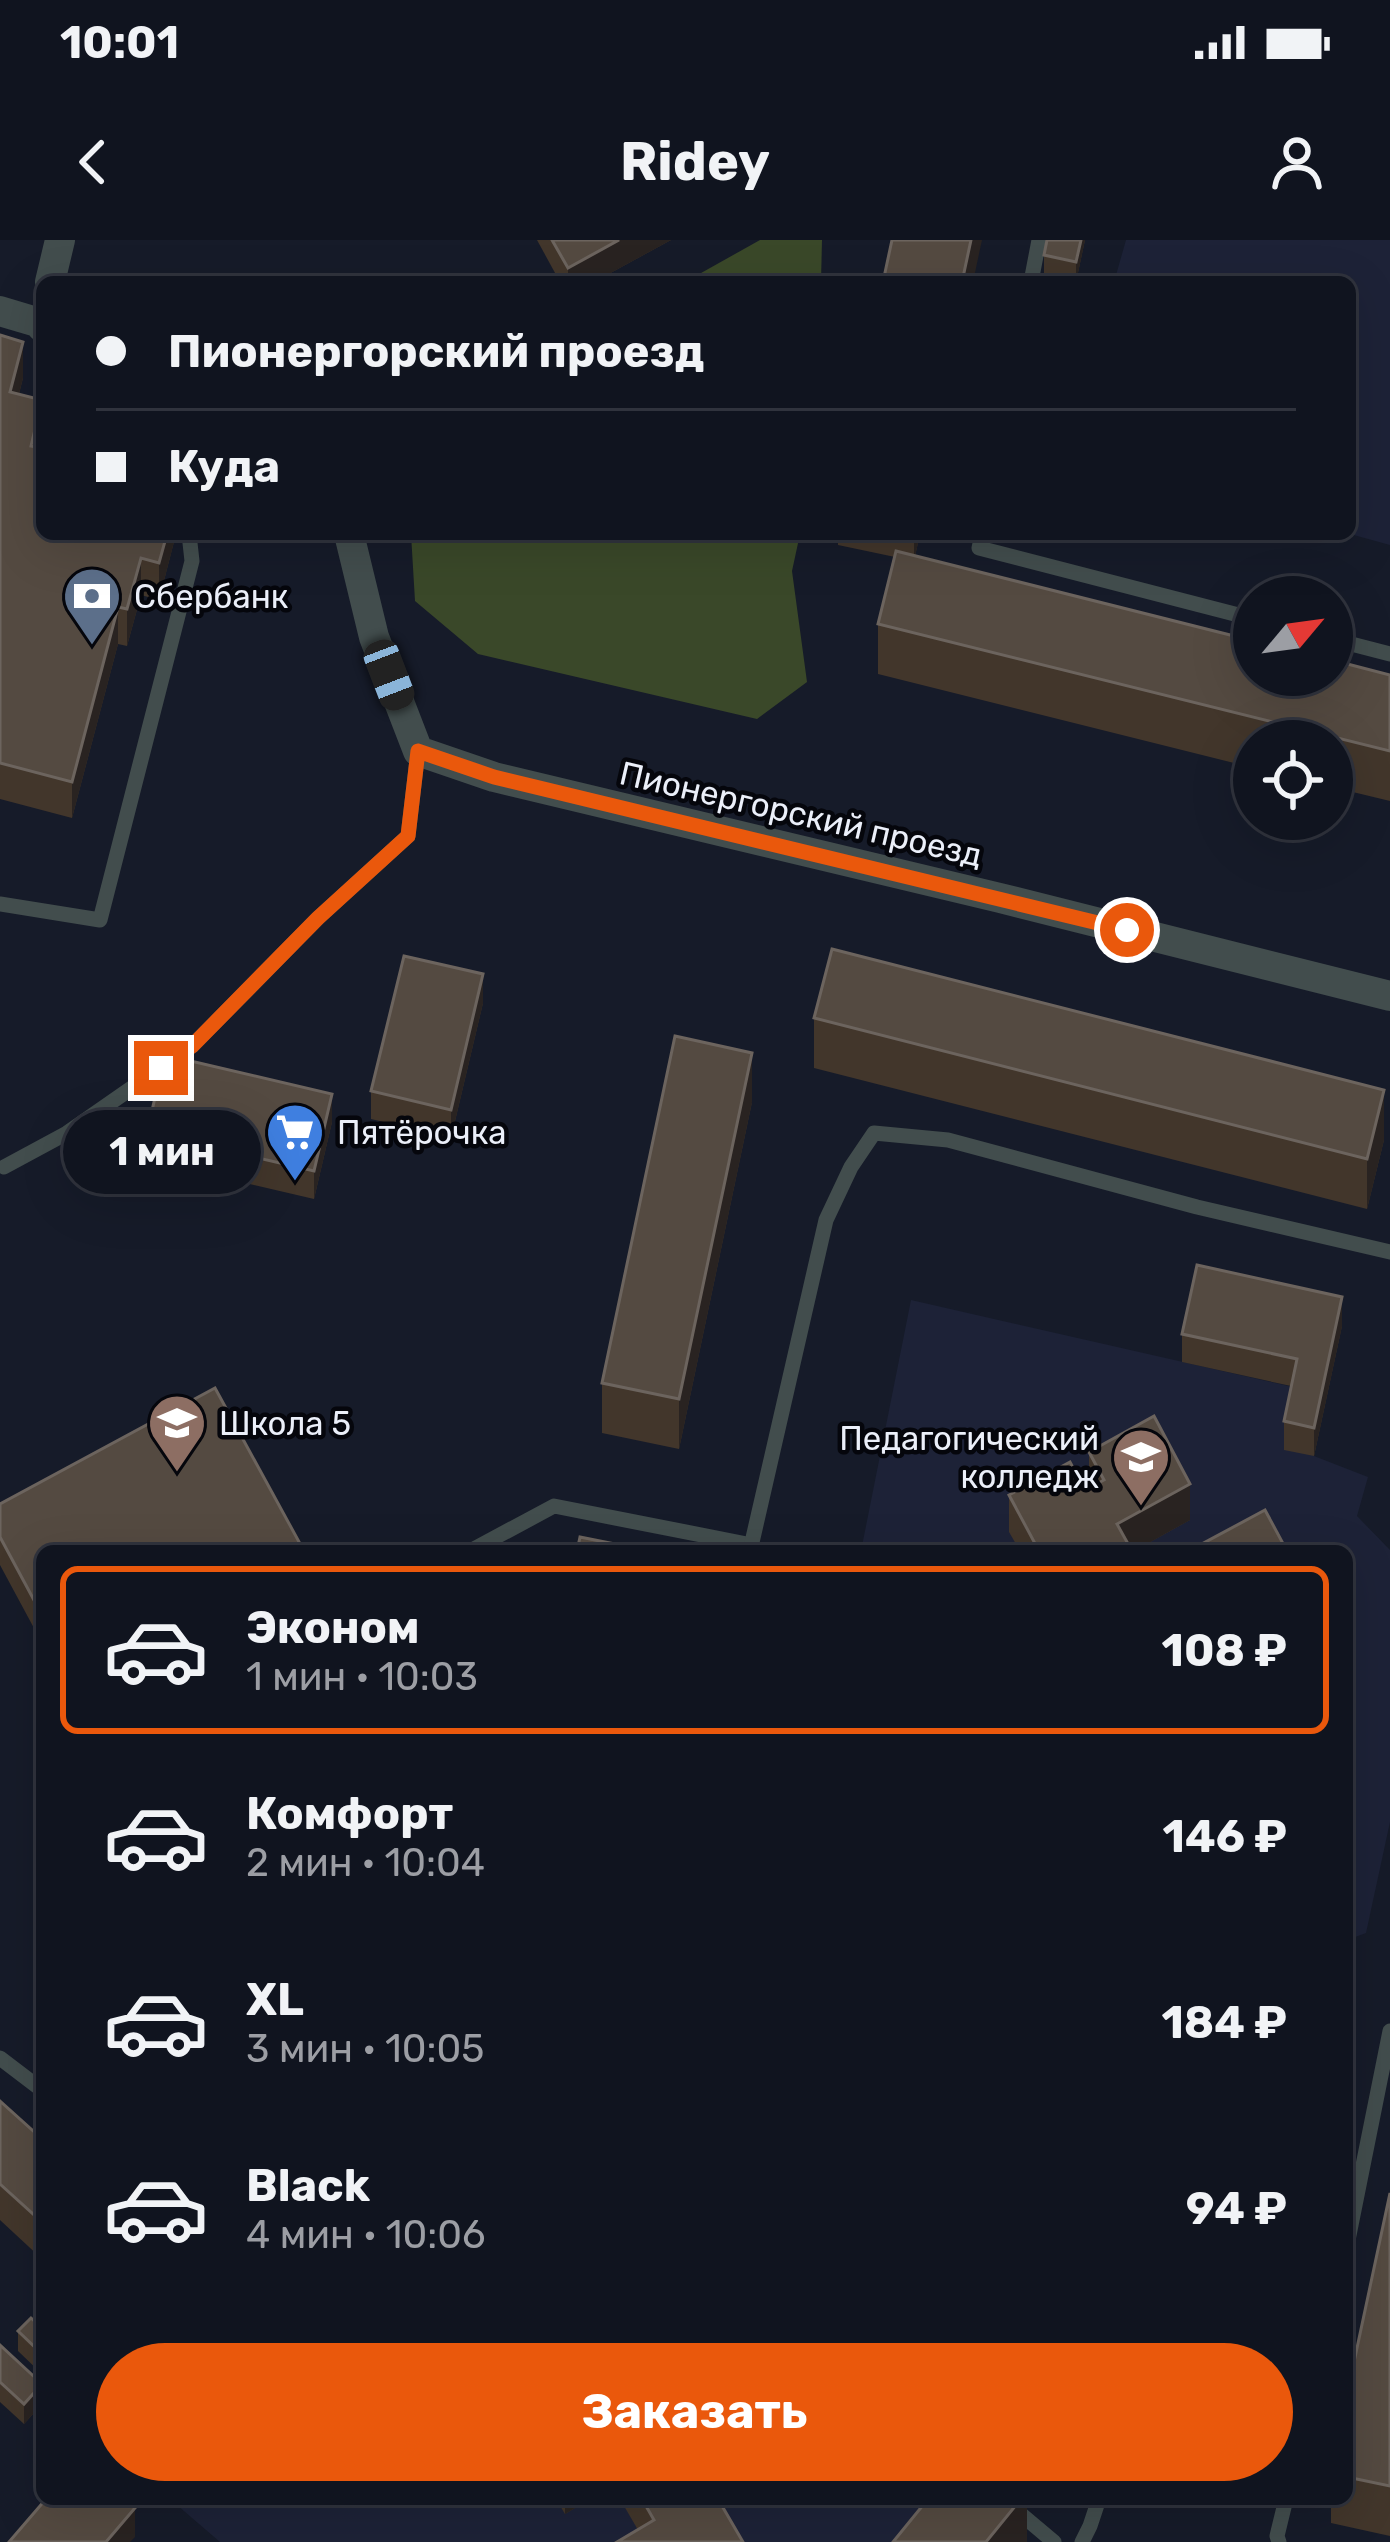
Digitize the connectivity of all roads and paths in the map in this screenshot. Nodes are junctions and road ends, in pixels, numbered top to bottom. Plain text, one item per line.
1 (60, 240) edge
2 (1039, 240) edge
3 (51, 276) edge
4 (1031, 276) edge
5 (0, 311) edge
6 (36, 321) edge
7 (189, 540) edge
8 (350, 540) edge
9 (981, 540) edge
10 (1233, 614) edge
11 (1353, 644) edge
12 (1390, 654) edge
13 (418, 751) junction
14 (0, 904) edge
15 (1390, 996) edge
16 (4, 1167) dead end
17 (1390, 1252) edge
18 (481, 1545) edge
19 (737, 1545) edge
20 (752, 1545) edge
21 (1390, 2031) edge
22 (0, 2058) edge
23 (36, 2085) edge
24 (1353, 2215) edge
25 (1010, 2505) edge
26 (1097, 2505) edge
27 (1285, 2505) edge
28 (1054, 2542) edge
29 (1082, 2542) edge
30 (1280, 2542) edge

1 - 3 street
2 - 4 lane
5 - 6 street
7 - 14 lane
8 - 13 street
9 - 10 lane
11 - 12 lane
13 - 15 street, Пионергорский проезд
13 - 16 lane
17 - 20 lane
18 - 19 lane
21 - 24 lane
22 - 23 lane
25 - 28 lane
26 - 29 lane
27 - 30 lane

